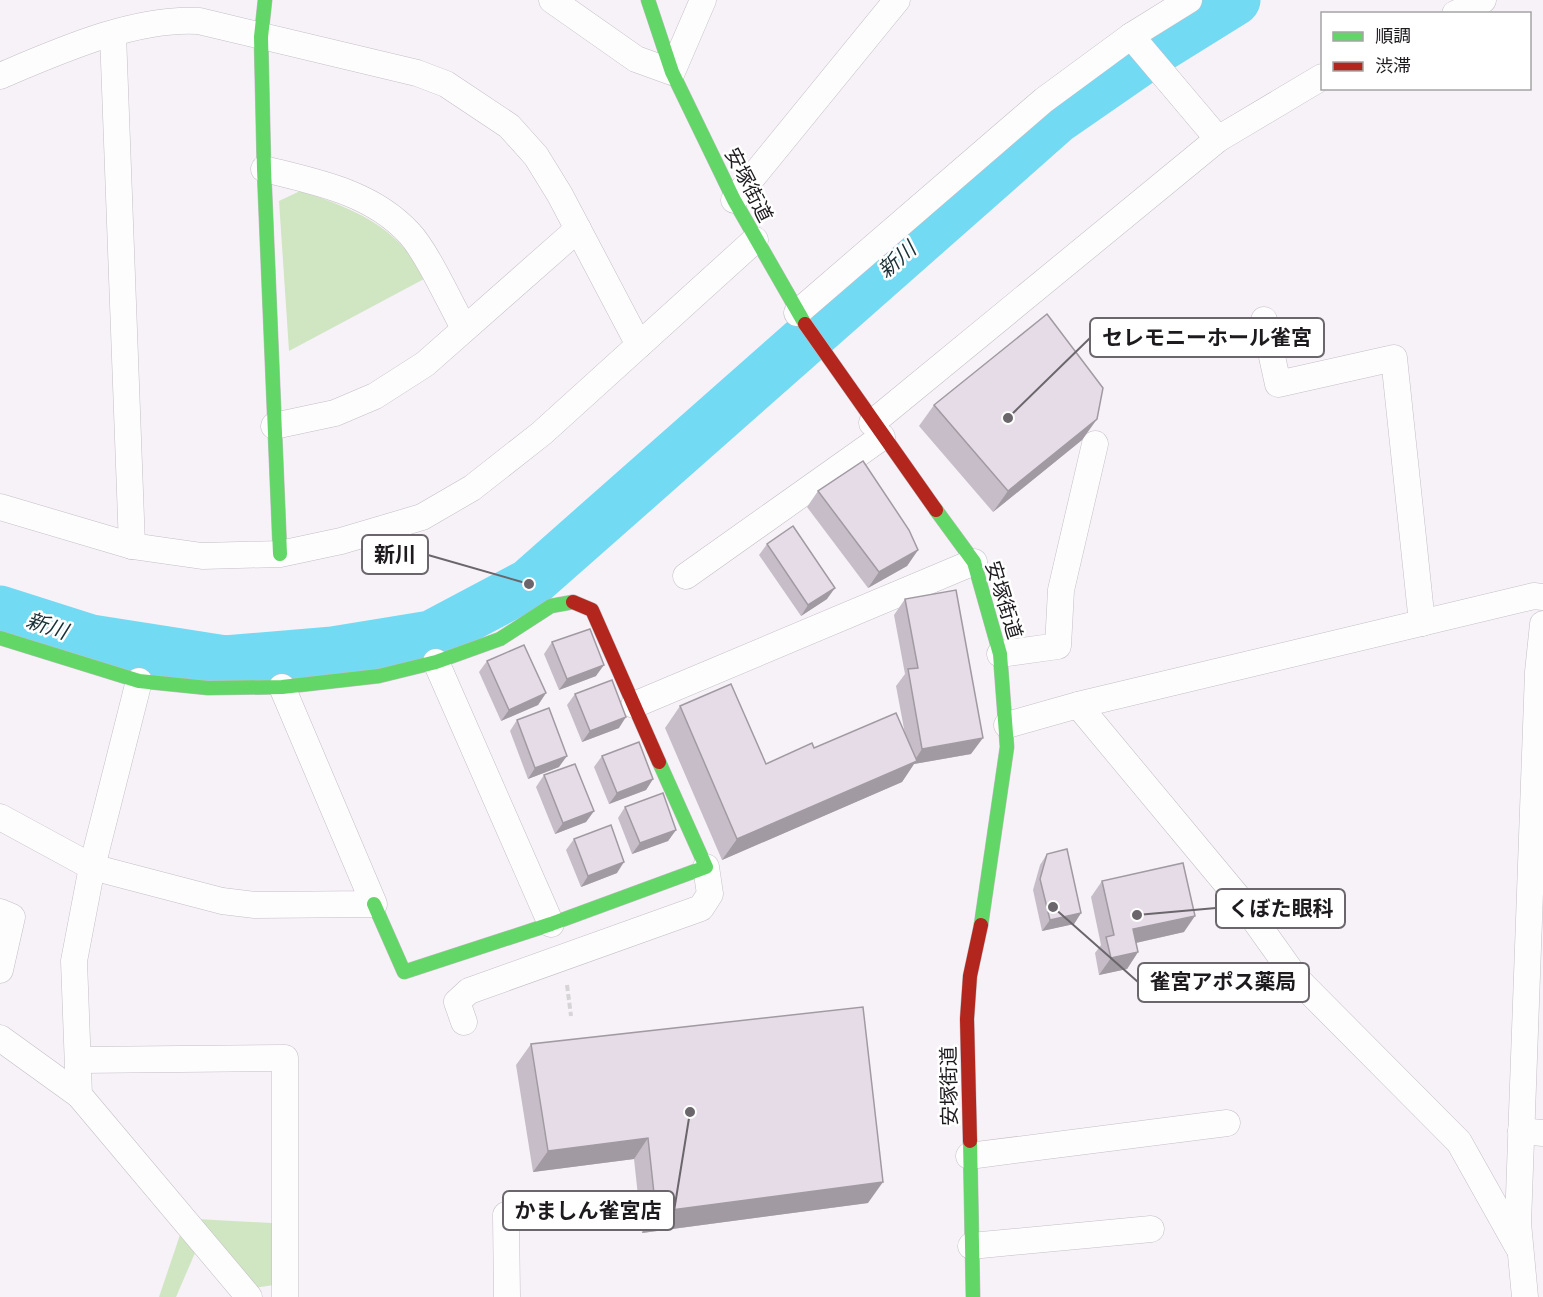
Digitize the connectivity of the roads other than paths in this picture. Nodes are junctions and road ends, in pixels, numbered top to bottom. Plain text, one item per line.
1 (265, 0) edge
2 (552, 0) edge
3 (648, 0) edge
4 (703, 0) edge
5 (897, 0) edge
6 (1189, 0) edge
7 (1483, 0) edge
8 (1459, 12) edge
9 (113, 34) junction
10 (261, 37) junction
11 (1135, 40) junction
12 (672, 72) junction
13 (0, 75) edge
14 (1321, 78) edge
15 (1218, 139) junction
16 (264, 169) junction
17 (734, 200) junction
18 (578, 229) junction
19 (755, 240) junction
20 (802, 319) junction
21 (1264, 320) dead end
22 (464, 328) junction
23 (639, 345) junction
24 (274, 426) junction
25 (877, 430) junction
26 (1095, 444) edge
27 (0, 507) edge
28 (132, 546) junction
29 (280, 554) junction
30 (974, 562) junction
31 (686, 576) dead end
32 (1543, 597) edge
33 (1422, 623) junction
34 (1543, 624) edge
35 (0, 638) edge
36 (1000, 654) junction
37 (436, 662) junction
38 (139, 681) junction
39 (282, 687) junction
40 (634, 705) junction
41 (1078, 705) junction
42 (1007, 725) junction
43 (1539, 786) edge
44 (0, 817) edge
45 (92, 867) junction
46 (706, 867) junction
47 (374, 904) junction
48 (0, 912) edge
49 (551, 924) junction
50 (1535, 956) edge
51 (0, 970) edge
52 (464, 1022) dead end
53 (0, 1038) edge
54 (79, 1060) junction
55 (79, 1095) junction
56 (1227, 1123) dead end
57 (1532, 1132) edge
58 (969, 1156) junction
59 (506, 1215) dead end
60 (1151, 1229) dead end
61 (971, 1246) junction
62 (1518, 1247) junction
63 (249, 1297) edge
64 (285, 1297) edge
65 (507, 1297) edge
66 (972, 1297) edge
67 (1525, 1297) edge

1 - 10 street
2 - 12 street
3 - 12 street, 安塚街道
4 - 12 street
5 - 17 street
6 - 11 street
7 - 8 street
9 - 10 street
9 - 13 street
9 - 28 street
10 - 16 street
10 - 18 street
11 - 15 street
11 - 20 street
12 - 17 street, 安塚街道
14 - 15 street
15 - 25 street
16 - 22 street
16 - 24 street
17 - 19 street, 安塚街道
18 - 22 street
18 - 23 street
19 - 20 street, 安塚街道
19 - 23 street
20 - 25 street, 安塚街道
21 - 33 street
22 - 24 street
23 - 29 street
24 - 29 street
25 - 30 street, 安塚街道
25 - 31 street
26 - 36 street
27 - 28 street
28 - 29 street
30 - 36 street, 安塚街道
30 - 40 street
32 - 33 street
33 - 41 street
34 - 43 street
35 - 38 street
36 - 42 street, 安塚街道
37 - 39 street
37 - 40 street
37 - 49 street
38 - 39 street
38 - 45 street
39 - 47 street
40 - 46 street
41 - 42 street
41 - 62 street
42 - 58 street, 安塚街道
43 - 50 street
44 - 45 street
45 - 47 street
45 - 54 street
46 - 49 street
46 - 52 street
47 - 49 street
48 - 51 street
50 - 57 street
53 - 55 street
54 - 55 street
54 - 64 street
55 - 63 street
56 - 58 street
57 - 62 street
58 - 61 street, 安塚街道
59 - 65 street
60 - 61 street
61 - 66 street, 安塚街道
62 - 67 street

